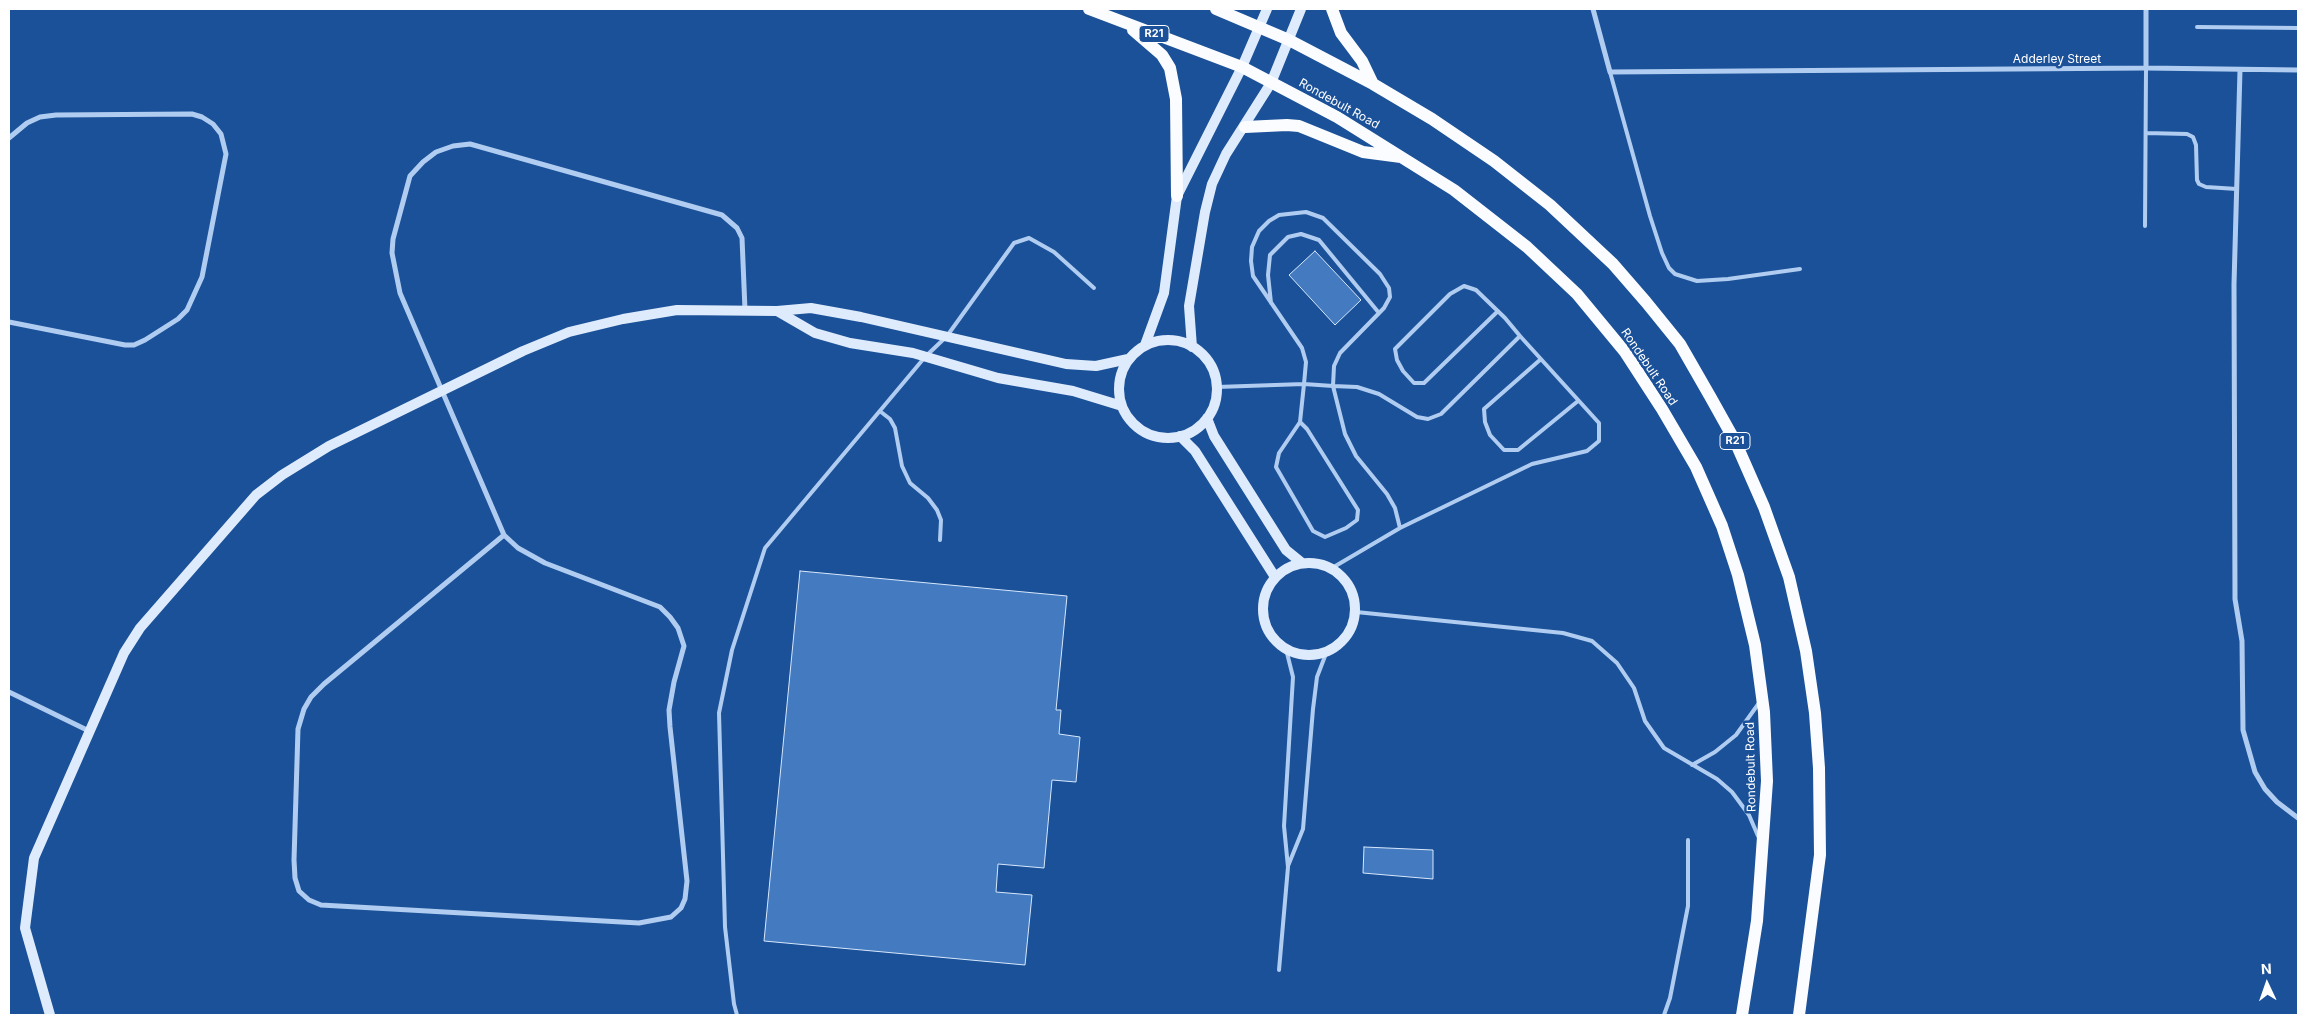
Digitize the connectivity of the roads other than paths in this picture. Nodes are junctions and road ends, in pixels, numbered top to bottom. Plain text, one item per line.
1 (1090, 9) edge
2 (1216, 9) edge
3 (1267, 9) edge
4 (1301, 9) edge
5 (1332, 9) edge
6 (1593, 9) edge
7 (2146, 9) edge
8 (1126, 24) junction
9 (1259, 26) junction
10 (2197, 27) dead end
11 (2298, 28) edge
12 (1289, 40) junction
13 (1242, 67) junction
14 (2146, 68) junction
15 (2240, 70) junction
16 (2298, 70) edge
17 (1610, 72) junction
18 (1271, 83) junction
19 (1373, 84) junction
20 (1245, 127) junction
21 (2146, 134) junction
22 (9, 138) edge
23 (1404, 158) junction
24 (2238, 189) junction
25 (1177, 196) junction
26 (2145, 226) dead end
27 (1800, 269) dead end
28 (1094, 288) dead end
29 (1271, 305) junction
30 (745, 311) junction
31 (777, 311) junction
32 (1498, 311) junction
33 (1379, 313) junction
34 (9, 322) edge
35 (947, 336) junction
36 (1520, 336) junction
37 (1145, 345) junction
38 (1192, 347) junction
39 (925, 357) junction
40 (1128, 359) junction
41 (1541, 360) junction
42 (1304, 384) junction
43 (1333, 386) junction
44 (1217, 387) junction
45 (441, 391) junction
46 (1578, 401) junction
47 (1122, 406) junction
48 (880, 412) junction
49 (1207, 418) junction
50 (1300, 422) junction
51 (1180, 436) junction
52 (1400, 528) junction
53 (504, 535) junction
54 (940, 540) dead end
55 (1302, 563) junction
56 (1332, 568) junction
57 (1275, 577) junction
58 (1356, 612) junction
59 (1286, 648) junction
60 (1327, 651) junction
61 (9, 692) edge
62 (1762, 698) junction
63 (89, 731) junction
64 (1692, 765) junction
65 (2298, 818) edge
66 (1688, 840) dead end
67 (1764, 849) junction
68 (1288, 867) junction
69 (1279, 970) dead end
70 (50, 1015) edge
71 (738, 1015) edge
72 (1664, 1015) edge
73 (1742, 1015) edge
74 (1799, 1015) edge

1 - 8 main road, Rondebult Road / R21
2 - 9 main road, R21
3 - 9 street
4 - 12 street
5 - 19 main road
6 - 17 street
7 - 14 street
8 - 13 main road, Rondebult Road / R21
8 - 25 main road
9 - 12 main road, R21
9 - 13 street
10 - 11 lane
12 - 18 street
12 - 19 main road, R21
13 - 18 main road, Rondebult Road / R21
13 - 25 street
14 - 15 street, Adderley Street
14 - 17 street, Adderley Street
14 - 21 lane
15 - 16 street, Adderley Street
15 - 24 street
17 - 27 lane
18 - 20 street
18 - 23 main road, Rondebult Road / R21
19 - 74 main road, R21
20 - 23 main road
20 - 38 street
21 - 24 lane
21 - 26 lane
22 - 34 street
23 - 62 main road, Rondebult Road / R21
24 - 65 street
25 - 37 street
28 - 35 lane
29 - 33 lane
29 - 33 lane
29 - 42 lane
30 - 31 street
30 - 45 street
30 - 45 street
31 - 35 street
31 - 39 street
32 - 32 lane
32 - 36 lane
33 - 43 lane
35 - 39 lane
35 - 40 street
36 - 41 lane
36 - 43 lane
37 - 38 street
37 - 40 street
38 - 44 street
39 - 47 street
39 - 48 lane
40 - 47 street
41 - 46 lane
41 - 46 lane
42 - 43 lane
42 - 44 lane
42 - 50 lane
43 - 52 lane
44 - 49 street
45 - 53 street
45 - 63 street
46 - 52 lane
47 - 51 street
48 - 54 lane
48 - 71 lane
49 - 51 street
49 - 55 street
50 - 50 lane
51 - 57 street
52 - 56 lane
53 - 53 street
55 - 56 street
55 - 57 street
56 - 58 street
57 - 59 street
58 - 60 street
58 - 64 lane
59 - 60 street
59 - 68 lane
60 - 68 lane
61 - 63 street
62 - 64 lane
62 - 67 main road, Rondebult Road / R21
63 - 70 street
64 - 67 lane
66 - 72 lane
67 - 73 main road, Rondebult Road / R21
68 - 69 lane

